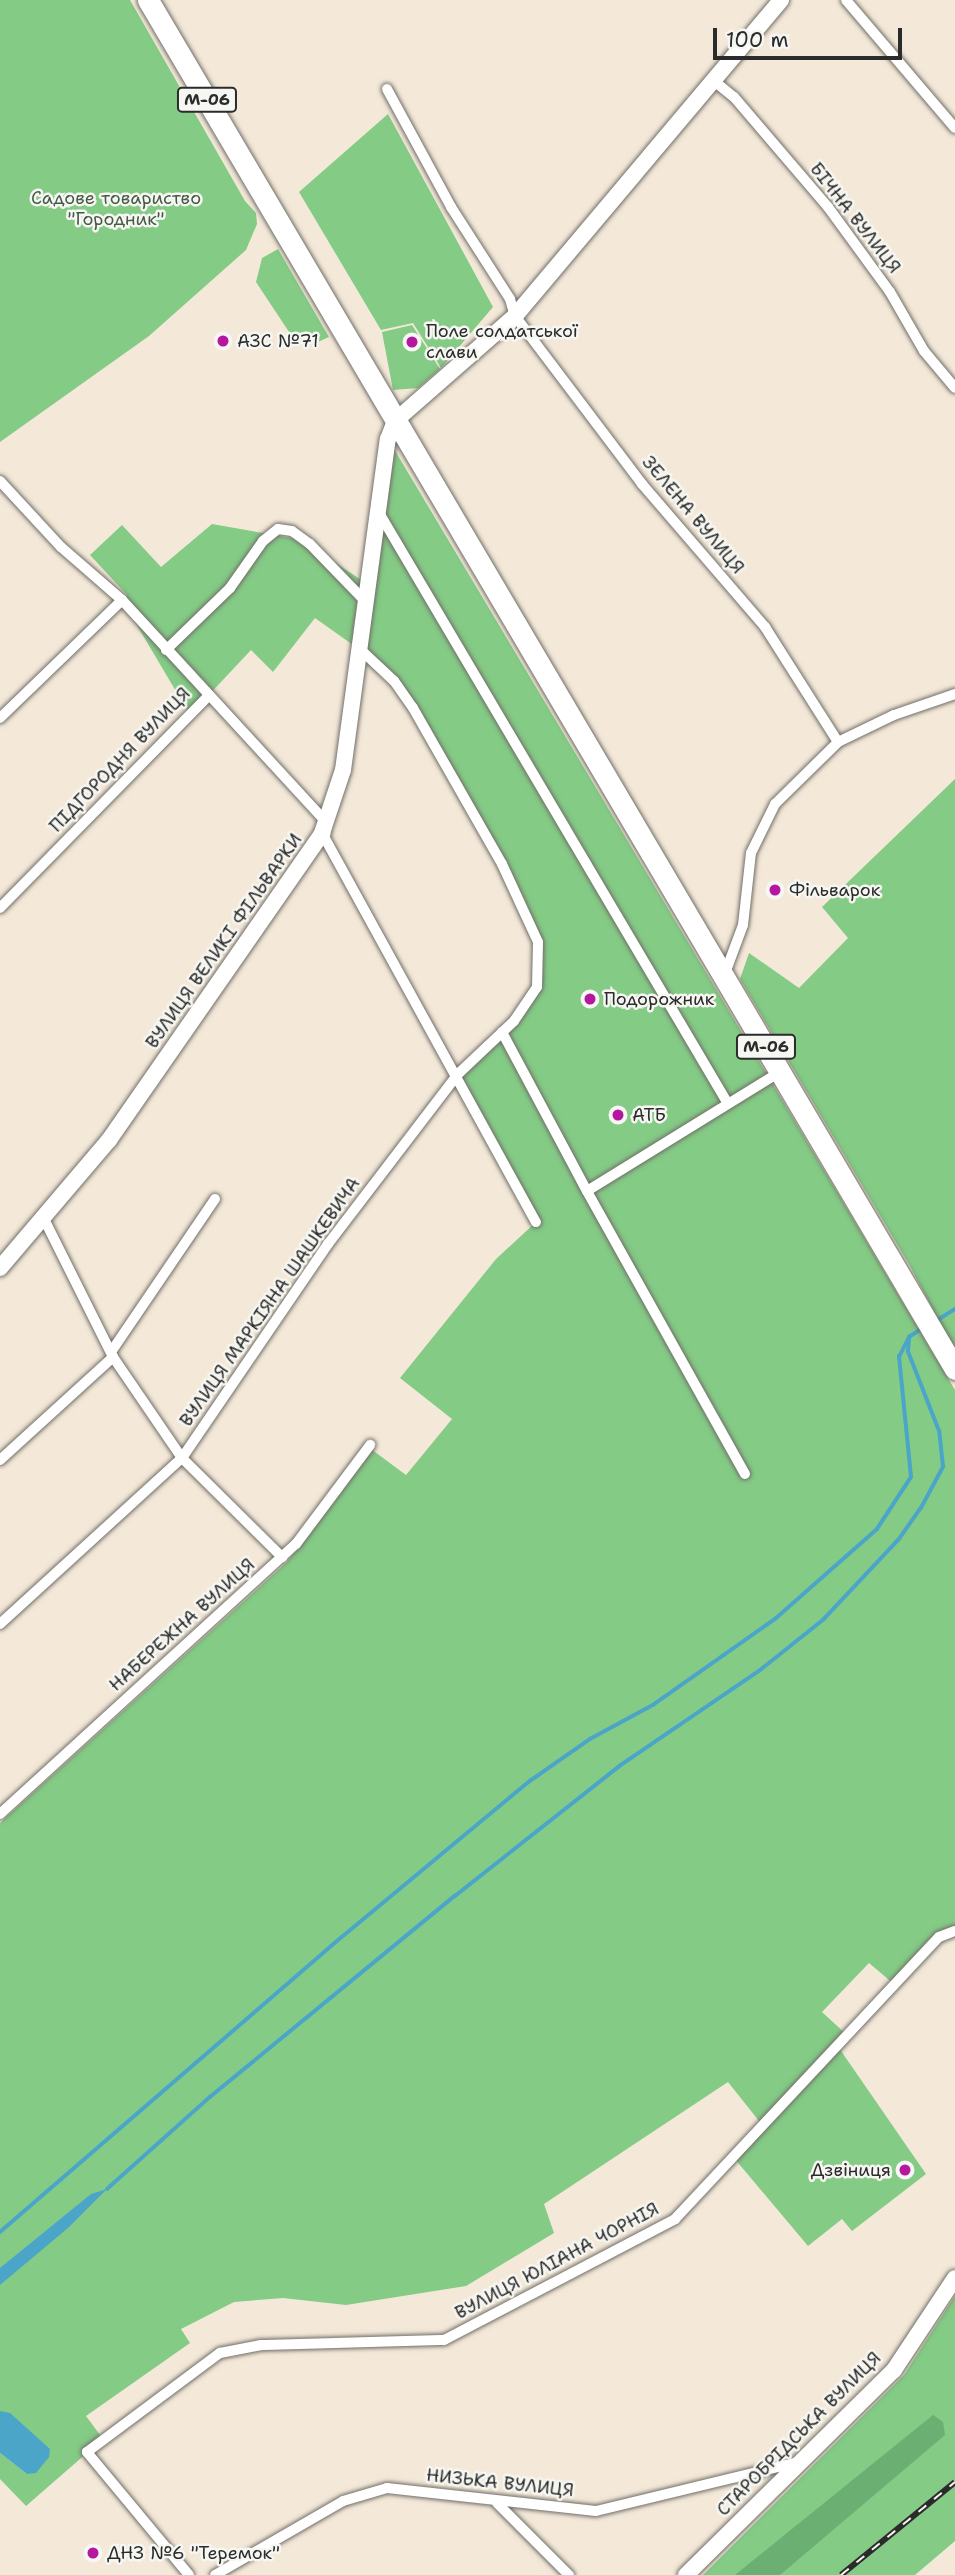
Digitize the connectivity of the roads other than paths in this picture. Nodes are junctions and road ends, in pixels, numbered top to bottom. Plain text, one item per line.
1 (148, 0) edge
2 (781, 0) edge
3 (846, 0) edge
4 (714, 80) junction
5 (387, 89) dead end
6 (955, 128) edge
7 (515, 316) junction
8 (955, 387) edge
9 (395, 421) junction
10 (0, 481) edge
11 (378, 511) junction
12 (122, 600) junction
13 (365, 601) junction
14 (360, 649) junction
15 (166, 650) junction
16 (955, 694) edge
17 (207, 698) junction
18 (0, 718) edge
19 (838, 742) junction
20 (324, 827) junction
21 (0, 908) edge
22 (724, 976) junction
23 (502, 1032) junction
24 (783, 1070) junction
25 (458, 1074) junction
26 (727, 1102) junction
27 (587, 1191) junction
28 (215, 1199) dead end
29 (44, 1219) junction
30 (536, 1222) dead end
31 (0, 1268) edge
32 (112, 1355) junction
33 (955, 1370) edge
34 (370, 1445) dead end
35 (182, 1458) junction
36 (0, 1460) edge
37 (745, 1474) dead end
38 (282, 1557) junction
39 (0, 1624) edge
40 (0, 1814) edge
41 (955, 1931) edge
42 (955, 2278) edge
43 (798, 2462) junction
44 (497, 2502) junction
45 (189, 2575) edge
46 (215, 2575) edge
47 (569, 2575) edge
48 (686, 2575) edge

1 - 9 highway, М-06
2 - 4 street
3 - 6 street
4 - 7 street
4 - 8 street, БІЧНА ВУЛИЦЯ
5 - 7 street, ЗЕЛЕНА ВУЛИЦЯ
7 - 9 street
7 - 19 street, ЗЕЛЕНА ВУЛИЦЯ
9 - 11 street, ВУЛИЦЯ ВЕЛИКІ ФІЛЬВАРКИ
9 - 22 highway, М-06
10 - 12 street, ПІДГОРОДНЯ ВУЛИЦЯ
11 - 13 street, ВУЛИЦЯ ВЕЛИКІ ФІЛЬВАРКИ
11 - 26 street
12 - 15 street, ПІДГОРОДНЯ ВУЛИЦЯ
12 - 18 street
13 - 14 street, ВУЛИЦЯ ВЕЛИКІ ФІЛЬВАРКИ
13 - 15 street
14 - 20 street, ВУЛИЦЯ ВЕЛИКІ ФІЛЬВАРКИ
14 - 23 street, ВУЛИЦЯ МАРКІЯНА ШАШКЕВИЧА
15 - 17 street, ПІДГОРОДНЯ ВУЛИЦЯ
16 - 19 street
17 - 20 street
17 - 21 street, ПІДГОРОДНЯ ВУЛИЦЯ
19 - 22 street
20 - 25 street
20 - 29 street, ВУЛИЦЯ ВЕЛИКІ ФІЛЬВАРКИ
22 - 24 highway, М-06
23 - 25 street, ВУЛИЦЯ МАРКІЯНА ШАШКЕВИЧА
23 - 27 street
24 - 26 street
24 - 33 highway, М-06
25 - 30 street
25 - 35 street, ВУЛИЦЯ МАРКІЯНА ШАШКЕВИЧА
26 - 27 street
27 - 37 street
28 - 32 street
29 - 31 street, ВУЛИЦЯ ВЕЛИКІ ФІЛЬВАРКИ
29 - 32 street
32 - 35 street
32 - 36 street
34 - 38 street, НАБЕРЕЖНА ВУЛИЦЯ
35 - 38 street
35 - 39 street, ВУЛИЦЯ МАРКІЯНА ШАШКЕВИЧА
38 - 40 street, НАБЕРЕЖНА ВУЛИЦЯ
41 - 45 street, ВУЛИЦЯ ЮЛІАНА ЧОРНІЯ
42 - 43 street, СТАРОБРІДСЬКА ВУЛИЦЯ
43 - 44 street, НИЗЬКА ВУЛИЦЯ
43 - 48 street, СТАРОБРІДСЬКА ВУЛИЦЯ
44 - 46 street, НИЗЬКА ВУЛИЦЯ
44 - 47 street

